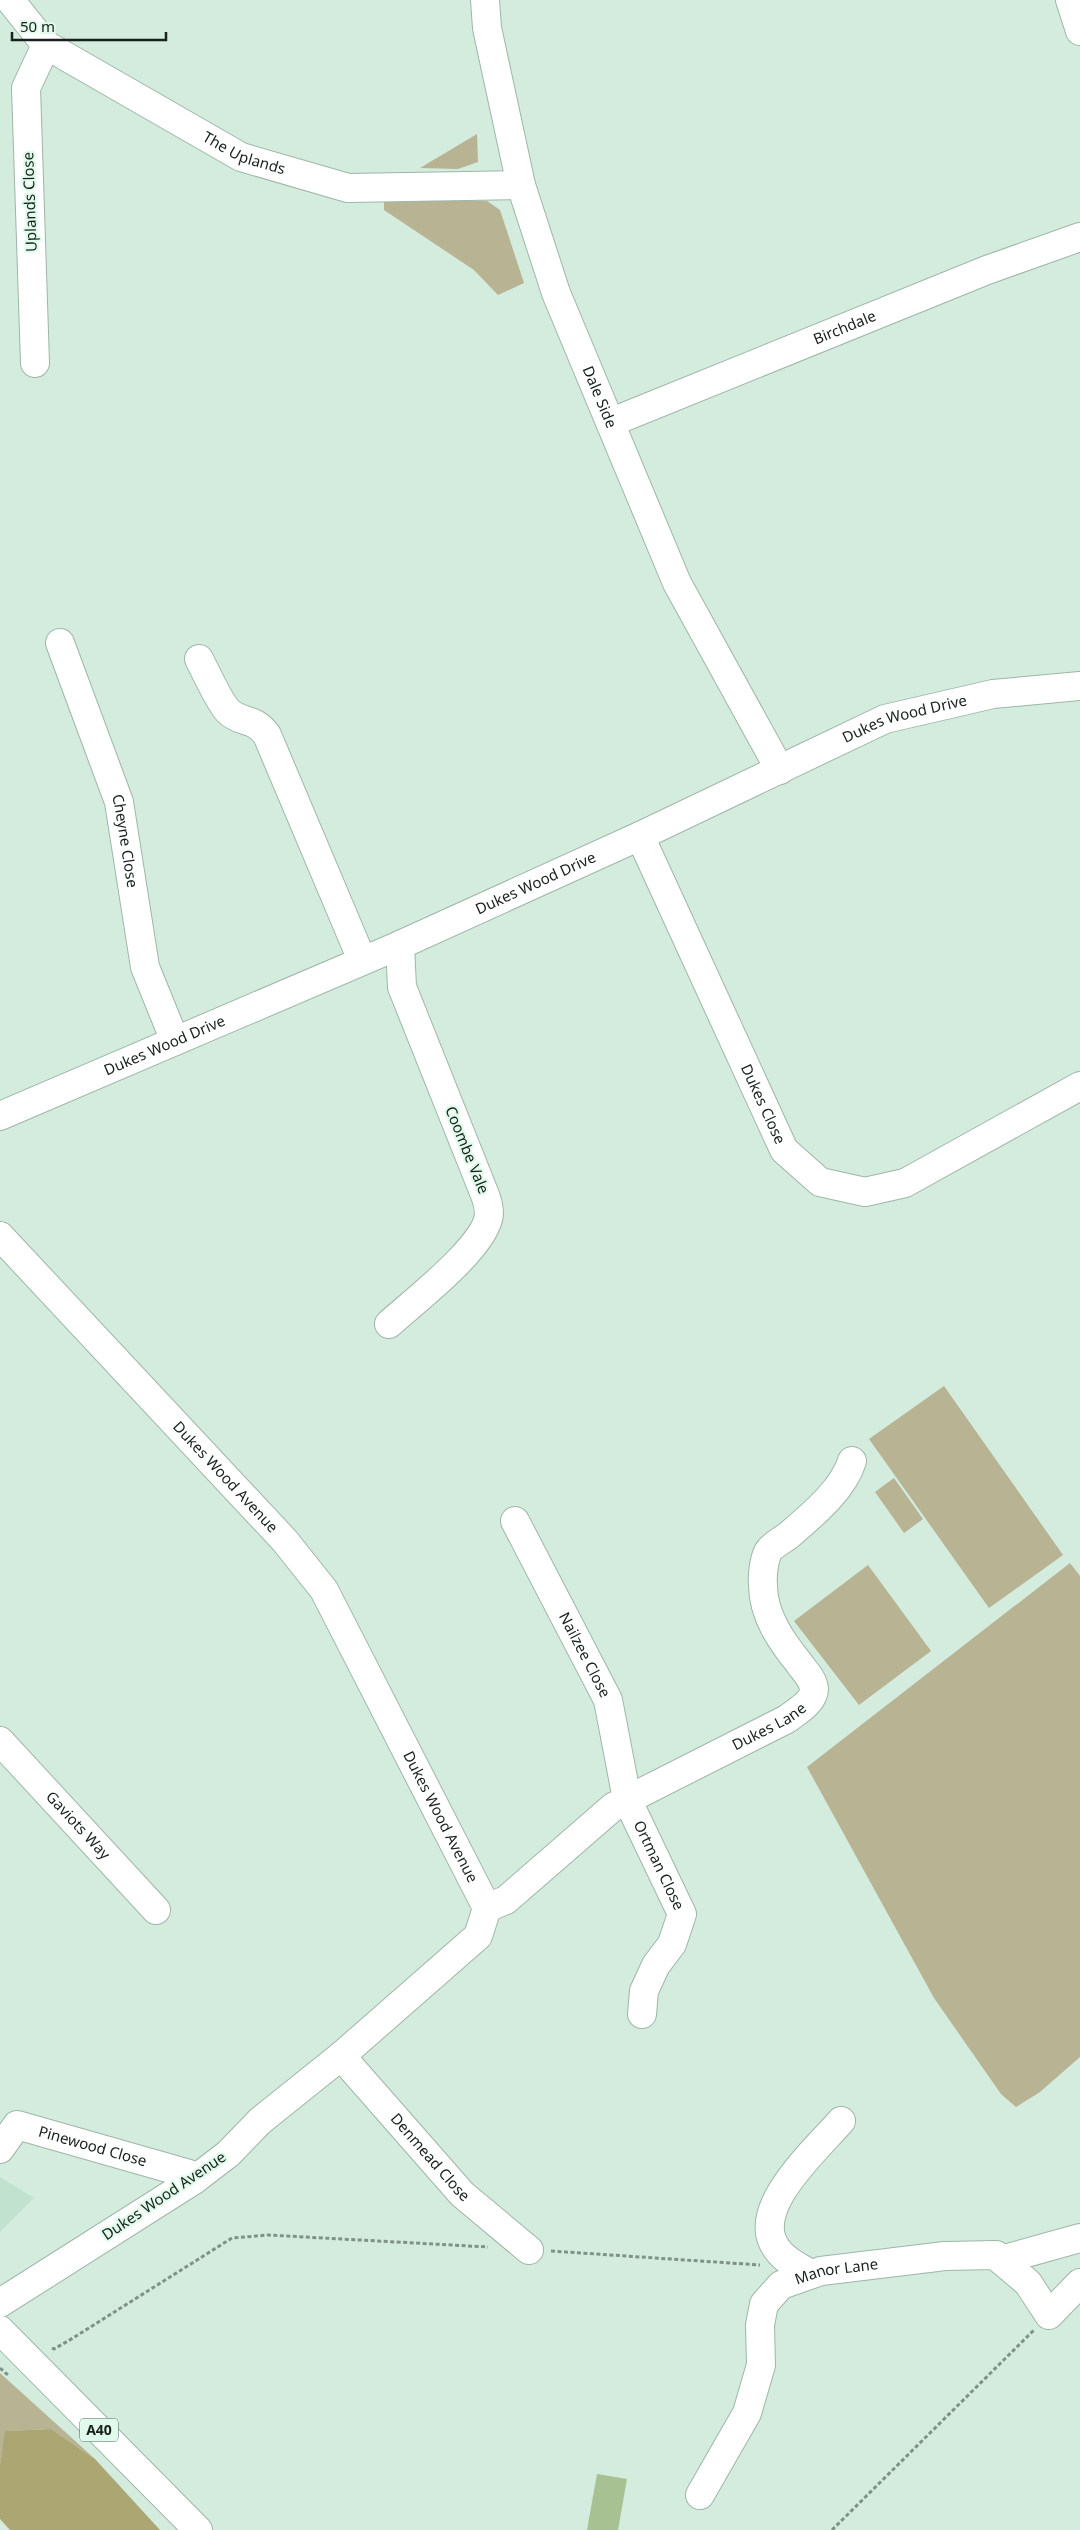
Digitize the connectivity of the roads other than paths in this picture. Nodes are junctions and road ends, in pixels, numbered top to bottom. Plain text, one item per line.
1 (10, 0) edge
2 (485, 0) edge
3 (1070, 0) edge
4 (1080, 31) edge
5 (46, 45) junction
6 (521, 185) junction
7 (1080, 237) edge
8 (34, 363) dead end
9 (612, 422) junction
10 (60, 643) dead end
11 (199, 659) dead end
12 (1080, 686) edge
13 (780, 770) junction
14 (640, 836) junction
15 (400, 945) junction
16 (362, 960) junction
17 (175, 1041) junction
18 (1080, 1086) edge
19 (0, 1116) edge
20 (0, 1236) edge
21 (389, 1324) dead end
22 (852, 1461) dead end
23 (515, 1521) dead end
24 (0, 1741) edge
25 (627, 1799) junction
26 (487, 1908) junction
27 (156, 1910) dead end
28 (642, 2014) dead end
29 (341, 2056) junction
30 (841, 2121) dead end
31 (9, 2122) edge
32 (0, 2149) edge
33 (194, 2180) junction
34 (1080, 2238) edge
35 (528, 2250) road end
36 (1001, 2260) junction
37 (811, 2274) junction
38 (1080, 2283) edge
39 (0, 2303) edge
40 (0, 2330) edge
41 (700, 2495) dead end
42 (198, 2530) edge

1 - 5 street, The Uplands
2 - 6 street, Dale Side
3 - 4 street
5 - 6 street, The Uplands
5 - 8 street, Uplands Close
6 - 9 street, Dale Side
7 - 9 street, Birchdale
9 - 13 street, Dale Side
10 - 17 street, Cheyne Close
11 - 16 street
12 - 13 street, Dukes Wood Drive
13 - 14 street, Dukes Wood Drive
14 - 15 street, Dukes Wood Drive
14 - 18 street, Dukes Close
15 - 16 street, Dukes Wood Drive
15 - 21 street, Coombe Vale
16 - 17 street, Dukes Wood Drive
17 - 19 street, Dukes Wood Drive
20 - 26 street, Dukes Wood Avenue
22 - 25 street, Dukes Lane
23 - 25 street, Nailzee Close
24 - 27 street, Gaviots Way
25 - 26 street, Dukes Lane
25 - 28 street, Ortman Close
26 - 29 street, Dukes Wood Avenue
29 - 33 street, Dukes Wood Avenue
29 - 35 street, Denmead Close
30 - 37 street
31 - 32 street, Pinewood Close
31 - 33 street, Pinewood Close
33 - 39 street, Dukes Wood Avenue
34 - 36 street, Manor Lane
36 - 37 street, Manor Lane
36 - 38 street, Manor Lane
37 - 41 street, Manor Lane
40 - 42 street, A40

